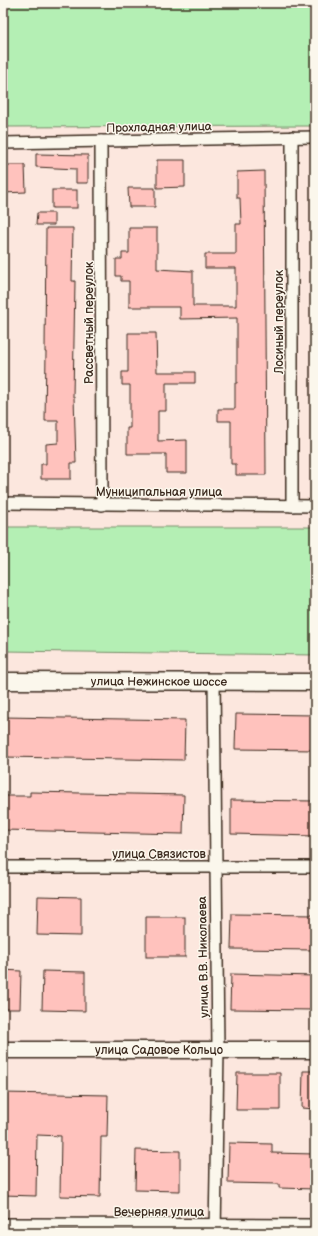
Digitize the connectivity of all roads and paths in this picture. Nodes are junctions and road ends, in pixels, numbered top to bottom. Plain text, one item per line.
1 (292, 137) junction
2 (315, 137) edge
3 (101, 141) junction
4 (3, 143) edge
5 (3, 503) edge
6 (102, 505) junction
7 (292, 506) junction
8 (315, 506) edge
9 (3, 681) edge
10 (214, 681) junction
11 (315, 682) edge
12 (3, 867) edge
13 (214, 867) junction
14 (315, 867) edge
15 (3, 1050) edge
16 (218, 1050) junction
17 (315, 1050) edge
18 (3, 1224) edge
19 (315, 1225) edge
20 (215, 1229) edge

1 - 2 street, Прохладная улица
1 - 3 street, Прохладная улица
1 - 7 street, Лосиный переулок
3 - 4 street, Прохладная улица
3 - 6 street, Рассветный переулок
5 - 6 street, Муниципальная улица
6 - 7 street, Муниципальная улица
7 - 8 street, Муниципальная улица
9 - 10 main road, улица Нежинское шоссе
10 - 11 main road, улица Нежинское шоссе
10 - 13 street, улица В.В. Николаева
12 - 13 street, улица Связистов
13 - 14 street, улица Связистов
13 - 16 street, улица В.В. Николаева
15 - 16 main road, улица Садовое Кольцо
16 - 17 main road, улица Садовое Кольцо
16 - 20 street, улица В.В. Николаева
18 - 20 street, Вечерняя улица
19 - 20 street, Вечерняя улица

